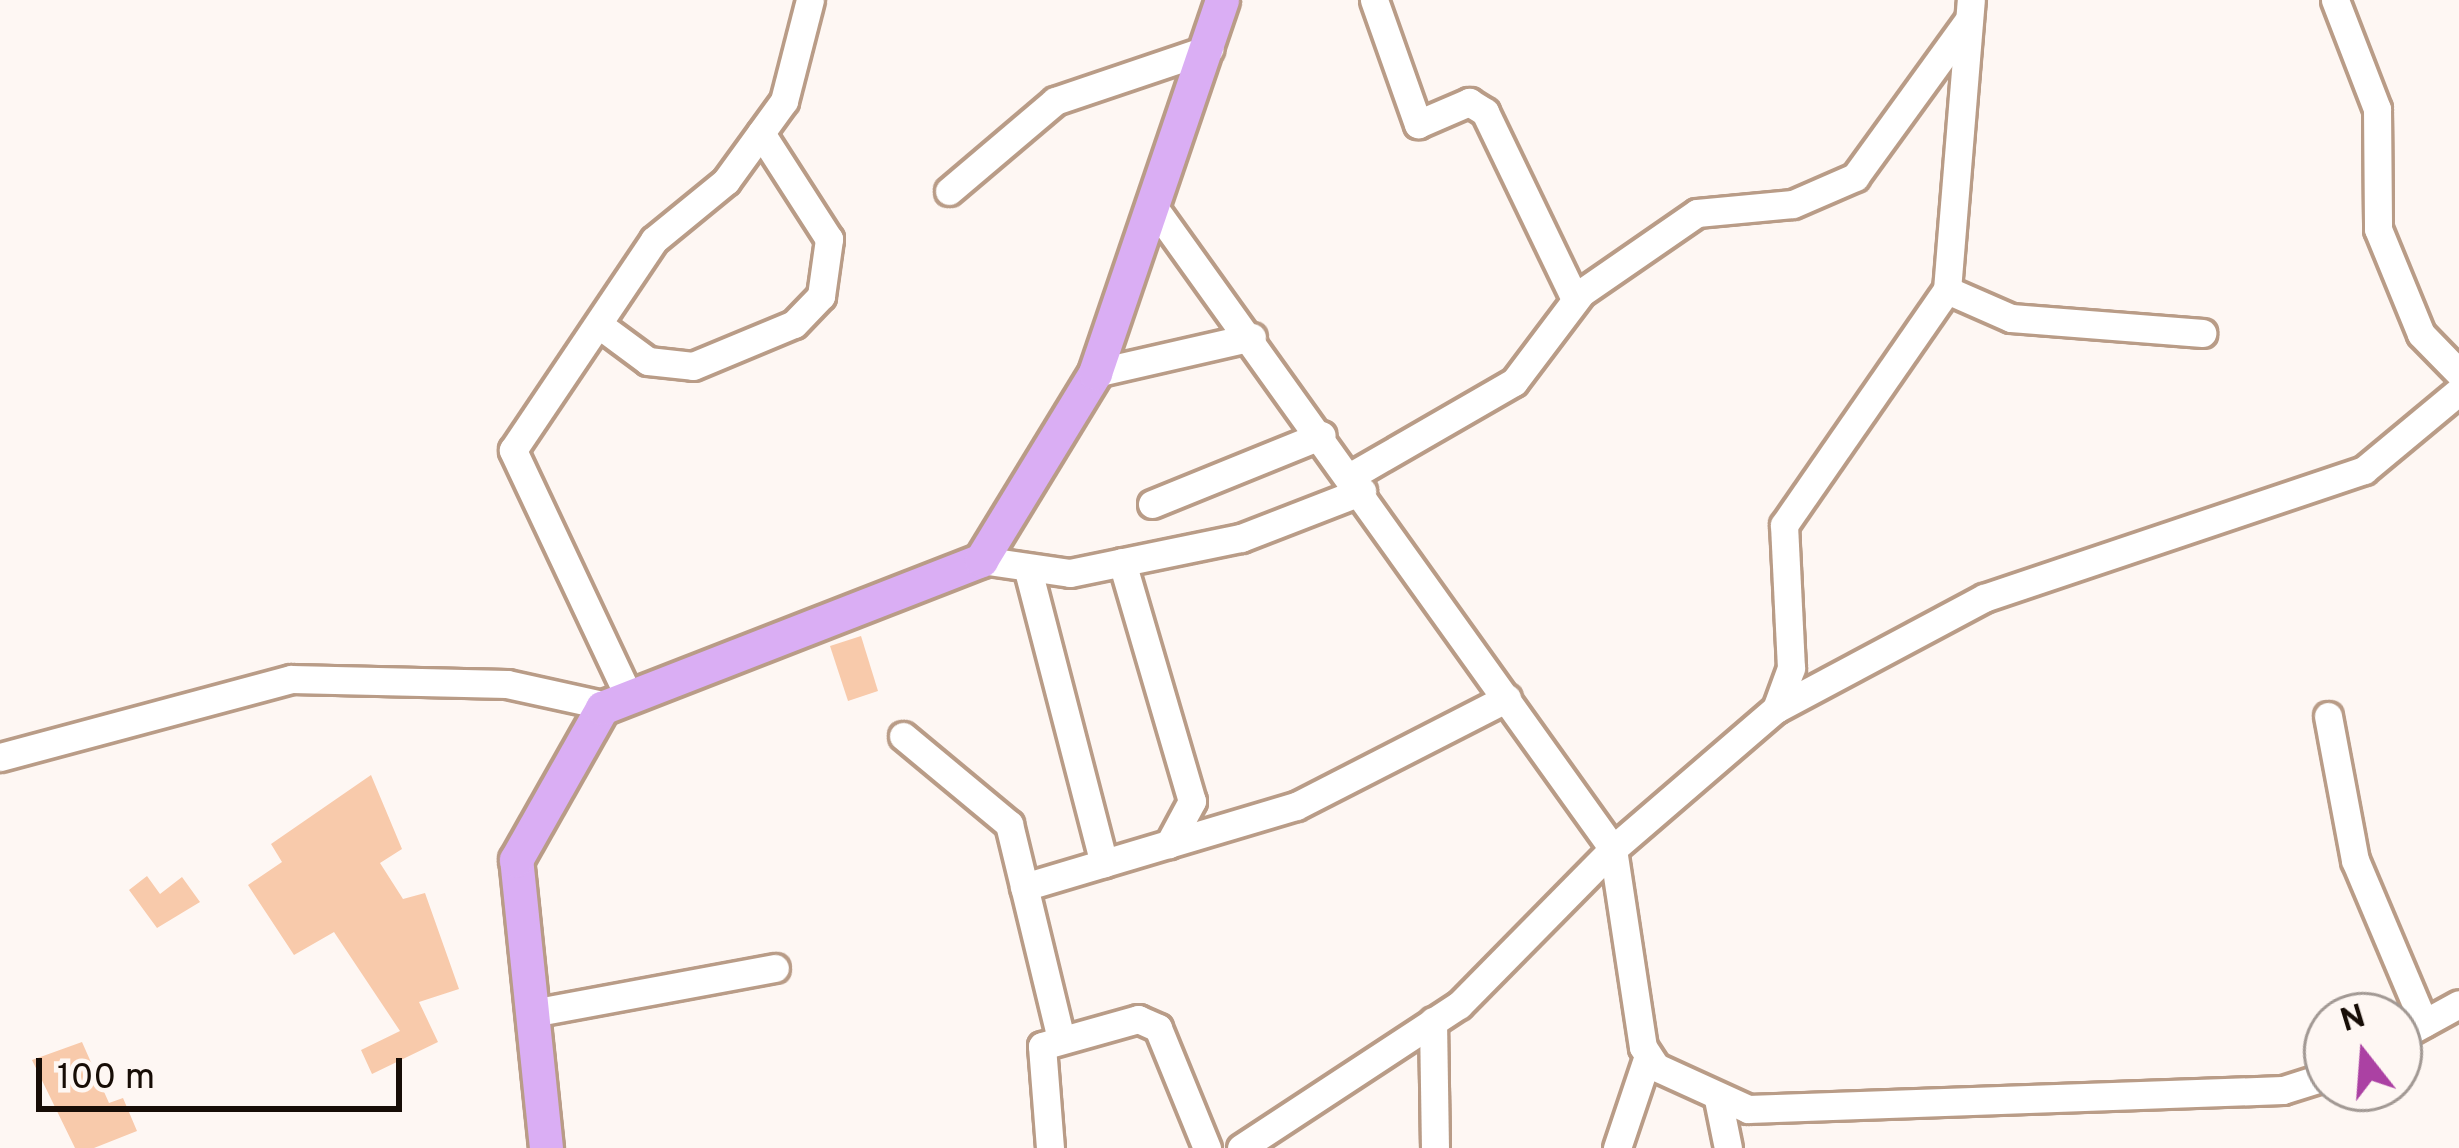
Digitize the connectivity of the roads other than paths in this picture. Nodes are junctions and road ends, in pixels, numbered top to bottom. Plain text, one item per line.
1 (810, 0) edge
2 (1222, 0) edge
3 (1374, 0) edge
4 (2335, 0) edge
5 (1971, 9) edge
6 (1209, 49) junction
7 (761, 133) junction
8 (949, 191) dead end
9 (1155, 209) junction
10 (1947, 290) junction
11 (1575, 299) junction
12 (602, 327) junction
13 (2202, 333) dead end
14 (1252, 337) junction
15 (1095, 373) junction
16 (2459, 373) edge
17 (2459, 391) edge
18 (1322, 435) junction
19 (1356, 484) junction
20 (1152, 504) dead end
21 (981, 560) junction
22 (1122, 562) junction
23 (1028, 570) junction
24 (1507, 698) junction
25 (618, 701) junction
26 (1776, 709) junction
27 (2328, 716) dead end
28 (903, 736) dead end
29 (0, 757) edge
30 (1169, 844) junction
31 (1613, 848) junction
32 (1104, 863) junction
33 (1024, 887) junction
34 (775, 968) dead end
35 (2459, 1004) edge
36 (532, 1012) junction
37 (1433, 1021) junction
38 (2424, 1023) joint
39 (1061, 1040) junction
40 (1648, 1059) junction
41 (2303, 1079) edge
42 (1718, 1099) junction
43 (546, 1148) edge
44 (1050, 1148) edge
45 (1207, 1148) edge
46 (1240, 1148) edge
47 (1435, 1148) edge
48 (1617, 1148) edge
49 (1728, 1148) edge

1 - 7 street
2 - 6 main road
3 - 11 street
4 - 16 street
5 - 10 street
5 - 11 street
6 - 8 street
6 - 9 main road
7 - 12 street
7 - 12 street
9 - 14 street
9 - 15 main road
10 - 13 street
10 - 26 street
11 - 19 street
12 - 25 street
14 - 15 street
14 - 18 street
15 - 21 main road
17 - 26 street
18 - 19 street
18 - 20 street
19 - 22 street
19 - 24 street
21 - 23 street
21 - 25 main road
22 - 23 street
22 - 30 street
23 - 32 street
24 - 30 street
24 - 31 street
25 - 29 street
25 - 36 main road
26 - 31 street
27 - 38 street
28 - 33 street
30 - 32 street
31 - 37 street
31 - 40 street
32 - 33 street
33 - 39 street
34 - 36 street
35 - 38 street
36 - 43 main road
37 - 46 street
37 - 47 street
39 - 44 street
39 - 45 street
40 - 42 street
40 - 48 street
41 - 42 street
42 - 49 street

